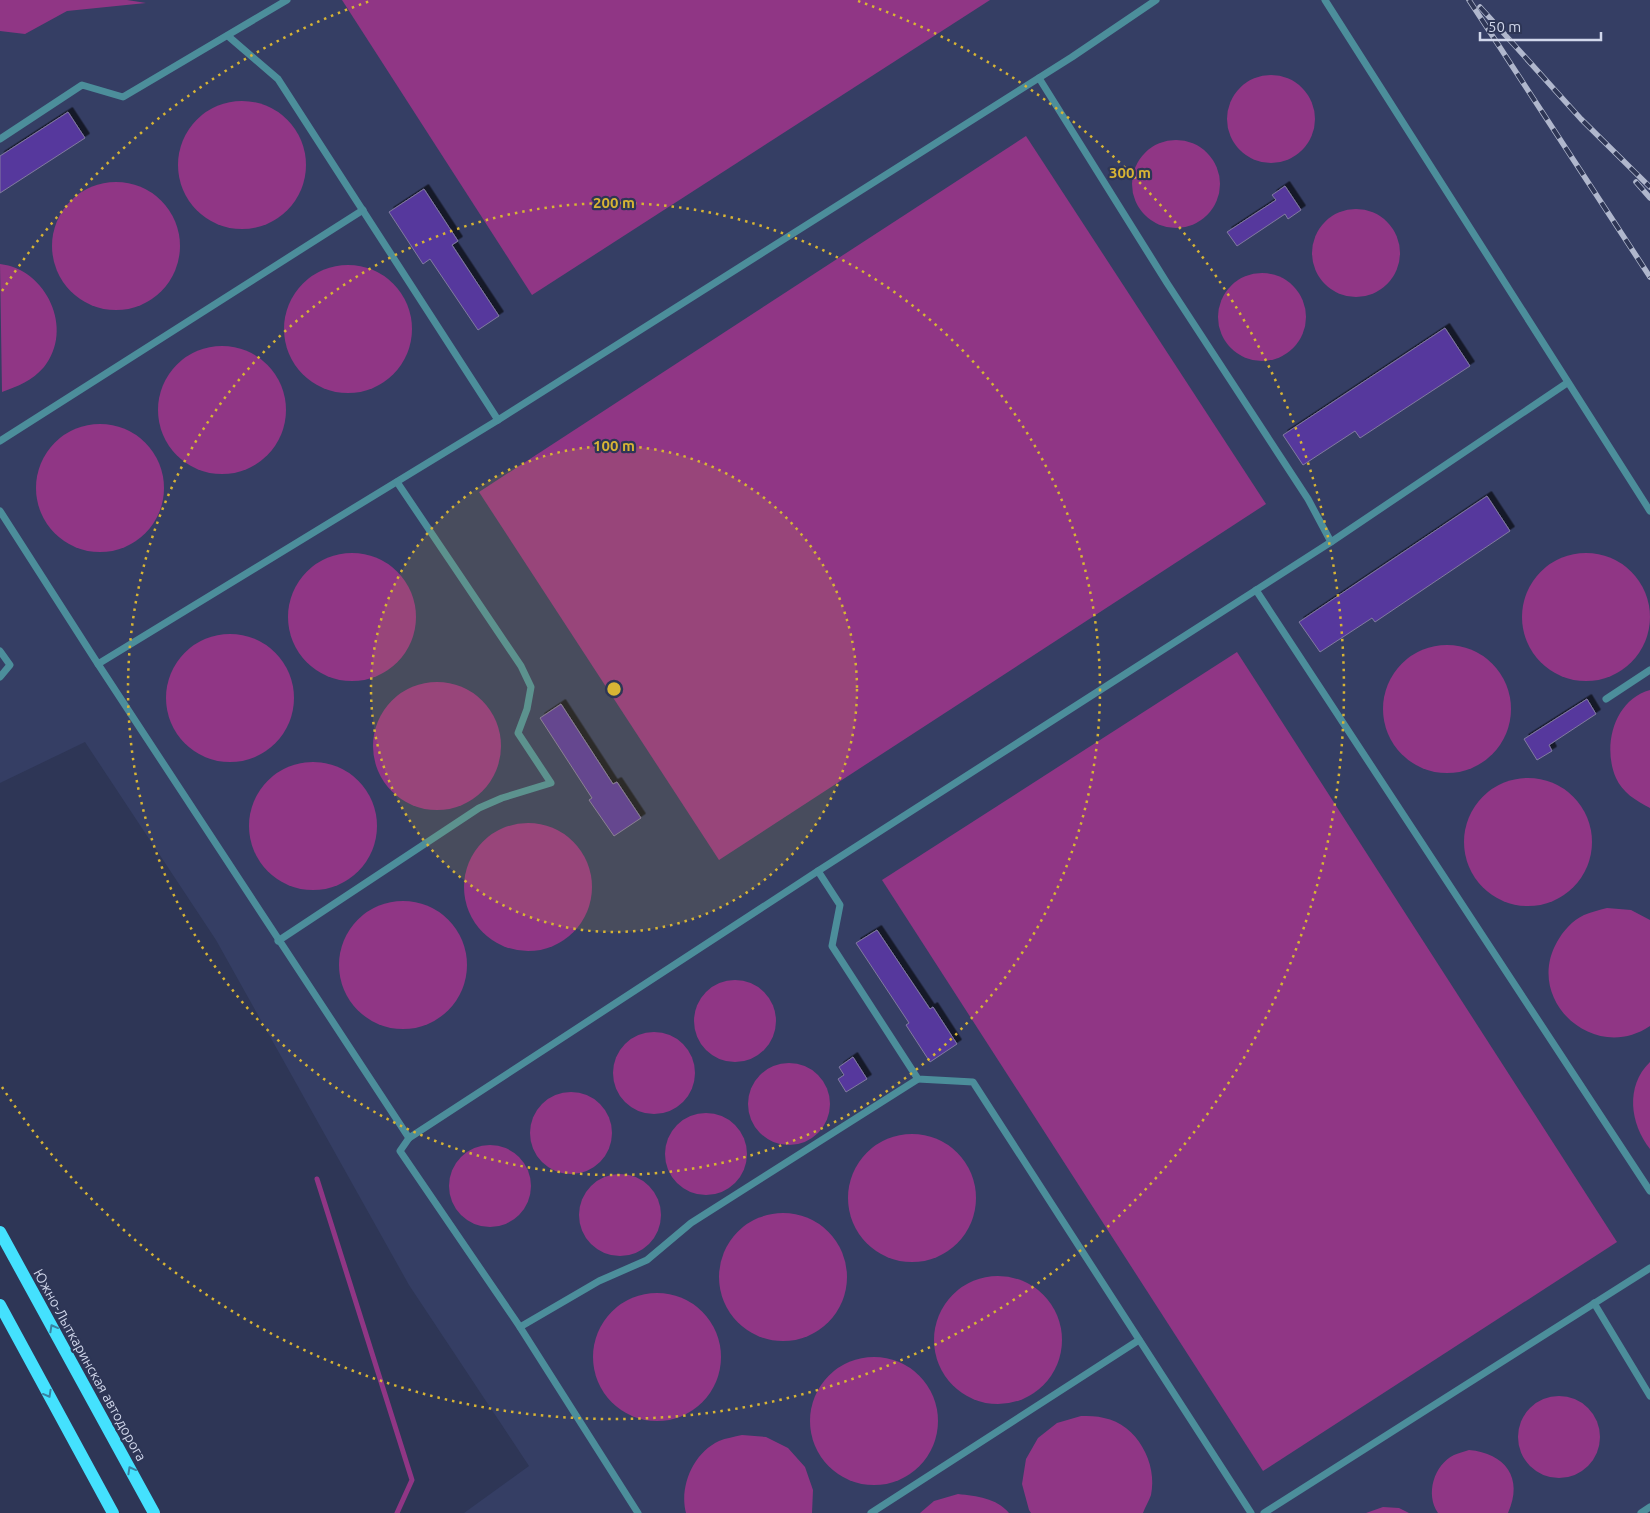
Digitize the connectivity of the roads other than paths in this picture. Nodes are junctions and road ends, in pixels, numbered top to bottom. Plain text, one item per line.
1 (287, 0) edge
2 (1156, 0) edge
3 (1325, 0) edge
4 (228, 36) junction
5 (1039, 78) junction
6 (0, 139) edge
7 (363, 210) junction
8 (1567, 383) junction
9 (498, 420) junction
10 (0, 442) edge
11 (397, 482) junction
12 (1650, 511) edge
13 (0, 512) edge
14 (1331, 542) junction
15 (1256, 590) junction
16 (0, 651) edge
17 (98, 664) junction
18 (1650, 670) edge
19 (0, 677) edge
20 (1606, 699) dead end
21 (818, 871) junction
22 (278, 941) junction
23 (918, 1079) junction
24 (409, 1138) junction
25 (1650, 1191) edge
26 (0, 1232) edge
27 (1650, 1268) edge
28 (1594, 1303) junction
29 (0, 1305) edge
30 (520, 1328) junction
31 (1139, 1340) junction
32 (1650, 1396) edge
33 (1650, 1507) edge
34 (113, 1513) edge
35 (154, 1513) edge
36 (638, 1513) edge
37 (870, 1513) edge
38 (1250, 1513) edge
39 (1264, 1513) edge
40 (1641, 1513) edge

1 - 4 lane
2 - 5 lane
3 - 8 lane
4 - 6 lane
4 - 7 lane
5 - 9 lane
5 - 14 lane
7 - 9 lane
7 - 10 lane
8 - 12 lane
8 - 14 lane
9 - 11 lane
11 - 17 lane
11 - 22 lane
13 - 17 lane
14 - 15 lane
15 - 21 lane
15 - 25 lane
16 - 19 lane
17 - 22 lane
18 - 20 lane
21 - 23 lane
21 - 24 lane
22 - 24 lane
23 - 30 lane
23 - 31 lane
24 - 30 lane
35 -> 26 main road, Южно-Лыткаринская автодорога
27 - 28 lane
28 - 32 lane
28 - 39 lane
29 -> 34 main road
30 - 36 lane
31 - 37 lane
31 - 38 lane
33 - 40 lane

